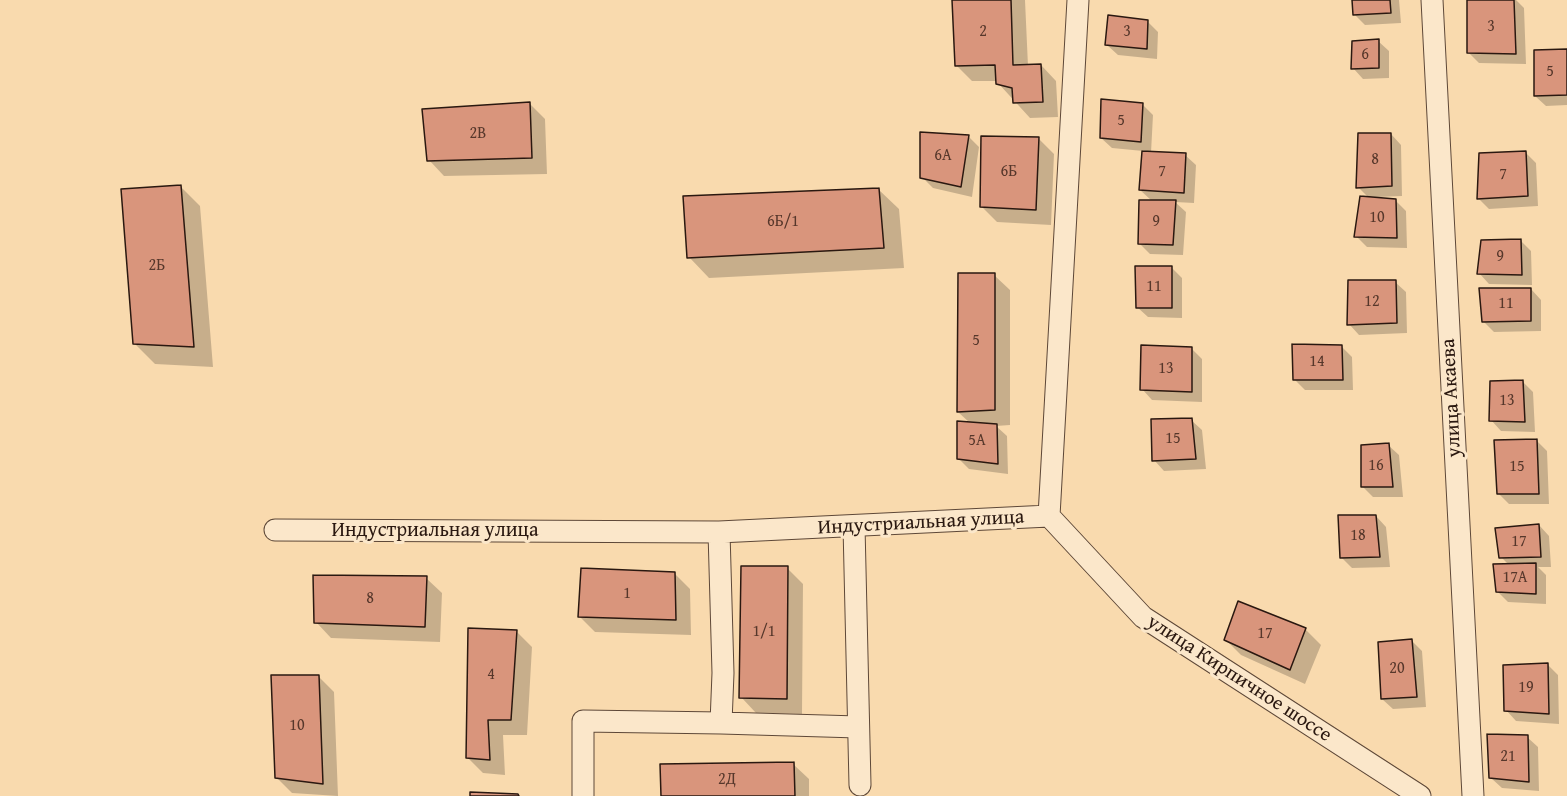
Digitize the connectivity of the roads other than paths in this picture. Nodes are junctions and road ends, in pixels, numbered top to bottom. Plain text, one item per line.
1 (1078, 0) edge
2 (1432, 0) edge
3 (1049, 516) junction
4 (854, 526) junction
5 (276, 530) dead end
6 (719, 532) junction
7 (721, 723) junction
8 (858, 727) junction
9 (860, 785) dead end
10 (583, 796) edge
11 (1420, 796) edge
12 (1473, 796) edge

1 - 3 street, Индустриальная улица
2 - 12 street, улица Акаева
3 - 4 street, Индустриальная улица
3 - 11 street, улица Кирпичное шоссе
4 - 6 street, Индустриальная улица
4 - 8 street
5 - 6 street, Индустриальная улица
6 - 7 street
7 - 8 street
7 - 10 street
8 - 9 street

